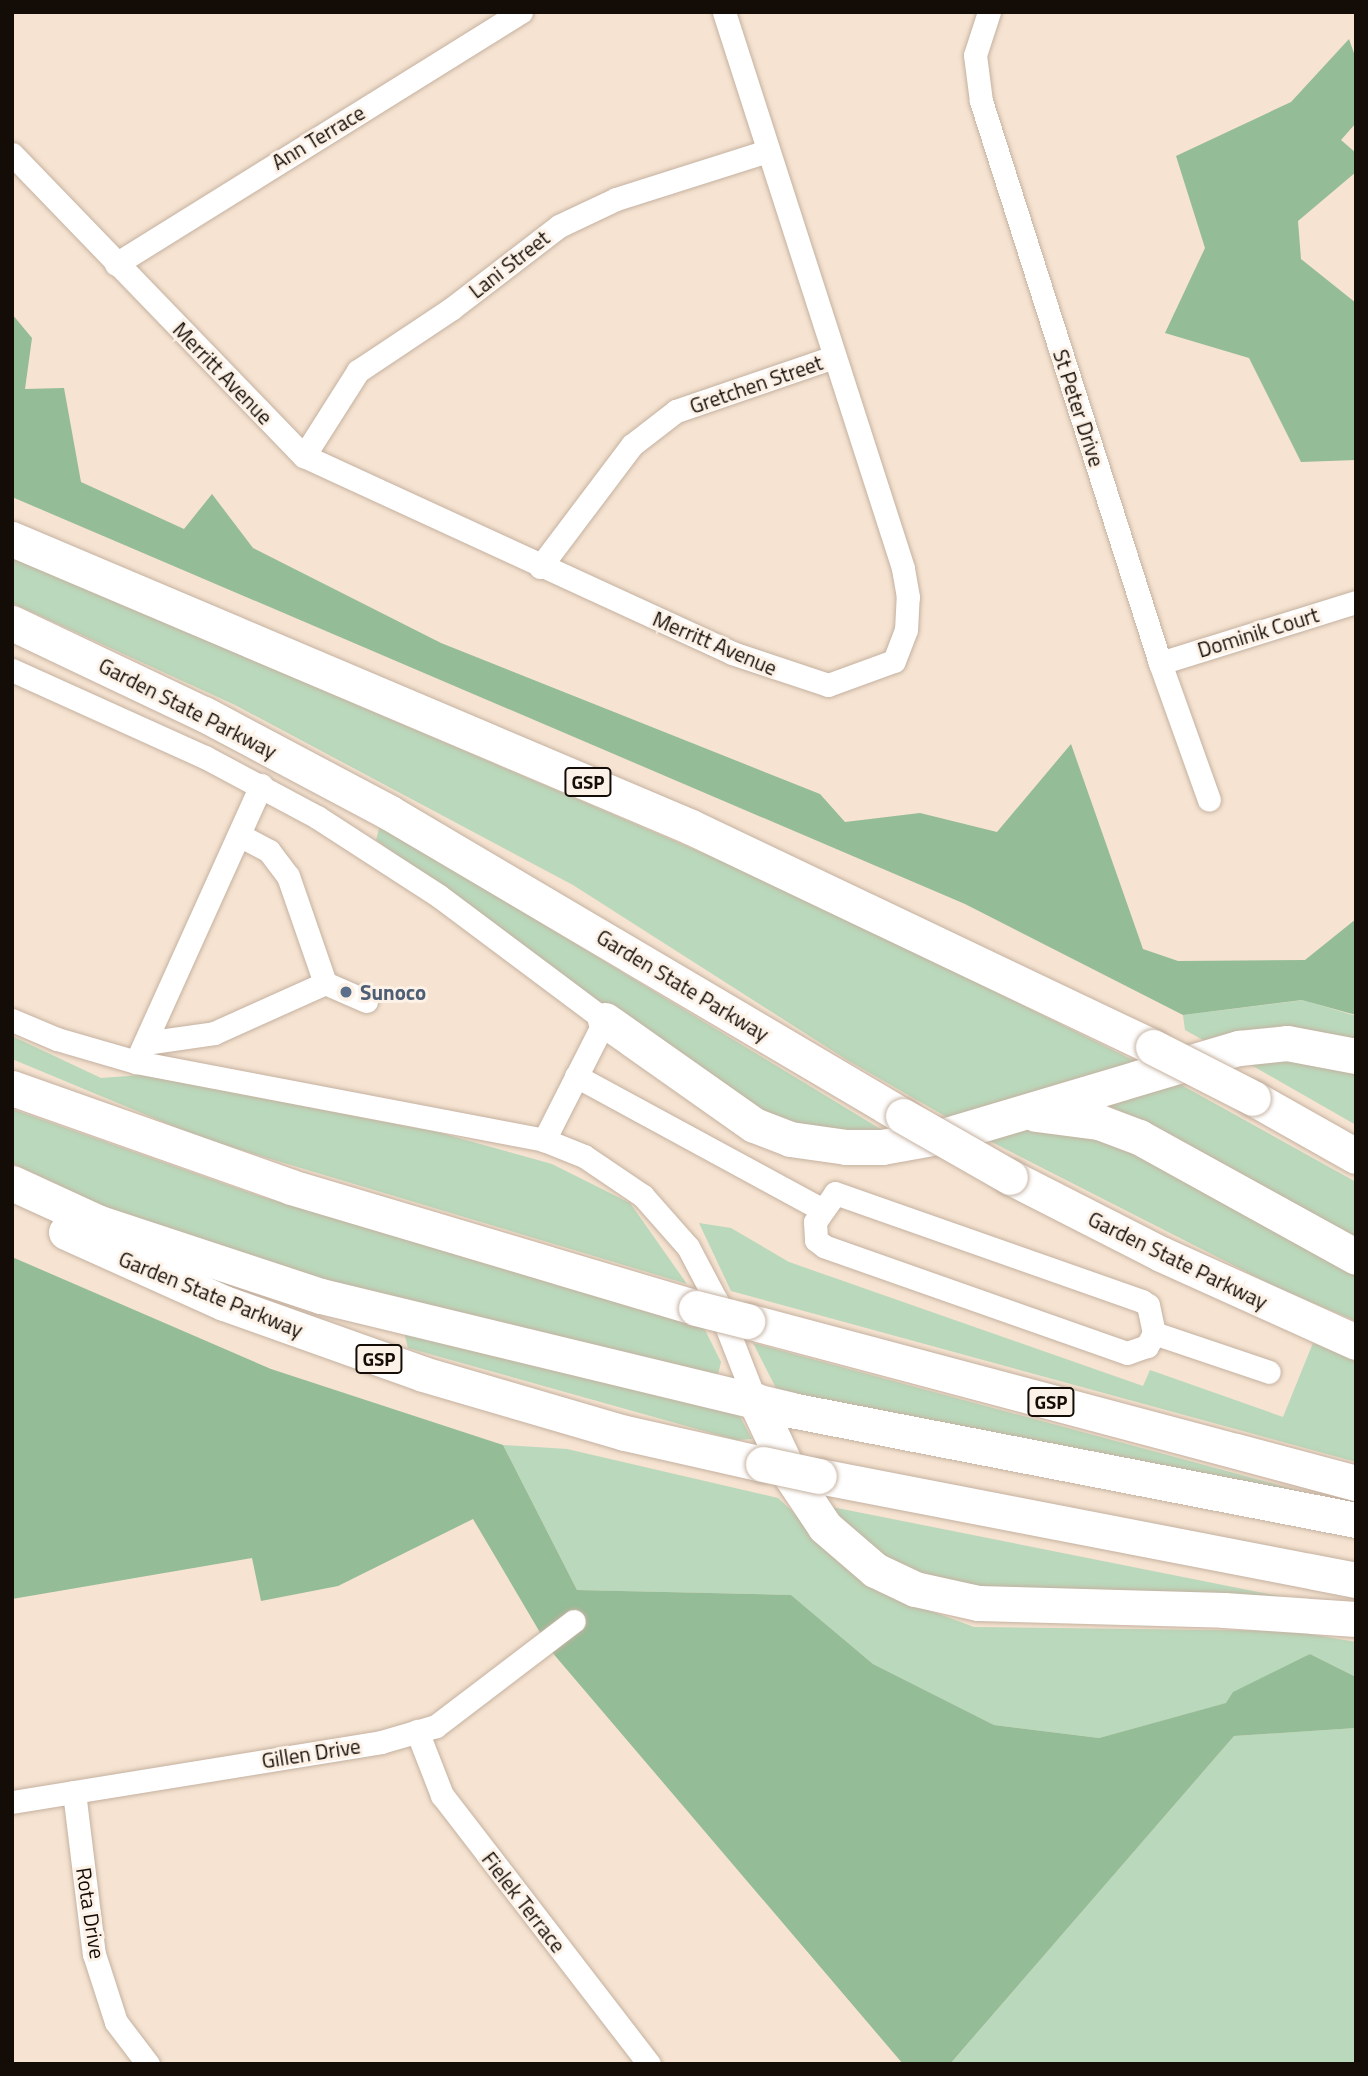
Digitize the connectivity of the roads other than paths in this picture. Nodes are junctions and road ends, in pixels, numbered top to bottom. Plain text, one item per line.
1 (521, 12) edge
2 (724, 12) edge
3 (989, 12) edge
4 (767, 151) junction
5 (12, 154) edge
6 (116, 264) junction
7 (834, 357) junction
8 (304, 456) junction
9 (12, 539) edge
10 (540, 567) junction
11 (1356, 602) edge
12 (12, 623) edge
13 (1160, 663) junction
14 (12, 670) edge
15 (261, 785) junction
16 (1209, 800) dead end
17 (239, 835) junction
18 (326, 984) junction
19 (366, 1001) dead end
20 (12, 1020) edge
21 (605, 1020) junction
22 (141, 1053) junction
23 (1356, 1056) edge
24 (576, 1076) junction
25 (12, 1088) edge
26 (1015, 1114) junction
27 (544, 1140) junction
28 (1356, 1156) edge
29 (12, 1183) edge
30 (12, 1207) edge
31 (821, 1209) junction
32 (1356, 1257) edge
33 (1154, 1333) junction
34 (1356, 1342) edge
35 (1269, 1372) dead end
36 (755, 1399) junction
37 (1356, 1483) edge
38 (1356, 1520) edge
39 (1356, 1580) edge
40 (1356, 1619) edge
41 (574, 1621) dead end
42 (417, 1731) junction
43 (74, 1792) junction
44 (12, 1802) edge
45 (148, 2064) edge
46 (649, 2064) edge

1 - 6 street, Ann Terrace
2 - 4 street, Merritt Avenue
3 - 13 street, St Peter Drive
4 - 7 street, Merritt Avenue
4 - 8 street, Lani Street
5 - 6 street, Merritt Avenue
6 - 8 street, Merritt Avenue
7 - 10 street, Gretchen Street
7 - 10 street, Merritt Avenue
8 - 10 street, Merritt Avenue
9 - 28 highway, GSP, bridge
11 - 13 street, Dominik Court
12 - 34 highway, Garden State Parkway, bridge
13 - 16 street, St Peter Drive
14 - 15 street
15 - 17 street
15 - 21 street
17 - 18 street
17 - 22 street
18 - 19 street
18 - 22 street
20 - 22 street
21 - 24 street
21 - 26 highway
22 - 27 street
23 - 26 highway
24 - 27 street
24 - 31 street
25 - 37 highway, GSP, bridge
26 - 32 highway
27 - 36 street
29 - 36 highway
30 - 39 highway, Garden State Parkway / GSP, bridge
31 - 33 street
31 - 33 street
33 - 35 street
36 - 38 highway
36 - 40 highway
41 - 42 street, Gillen Drive
42 - 43 street, Gillen Drive
42 - 46 street, Fielek Terrace
43 - 44 street, Gillen Drive
43 - 45 street, Rota Drive

